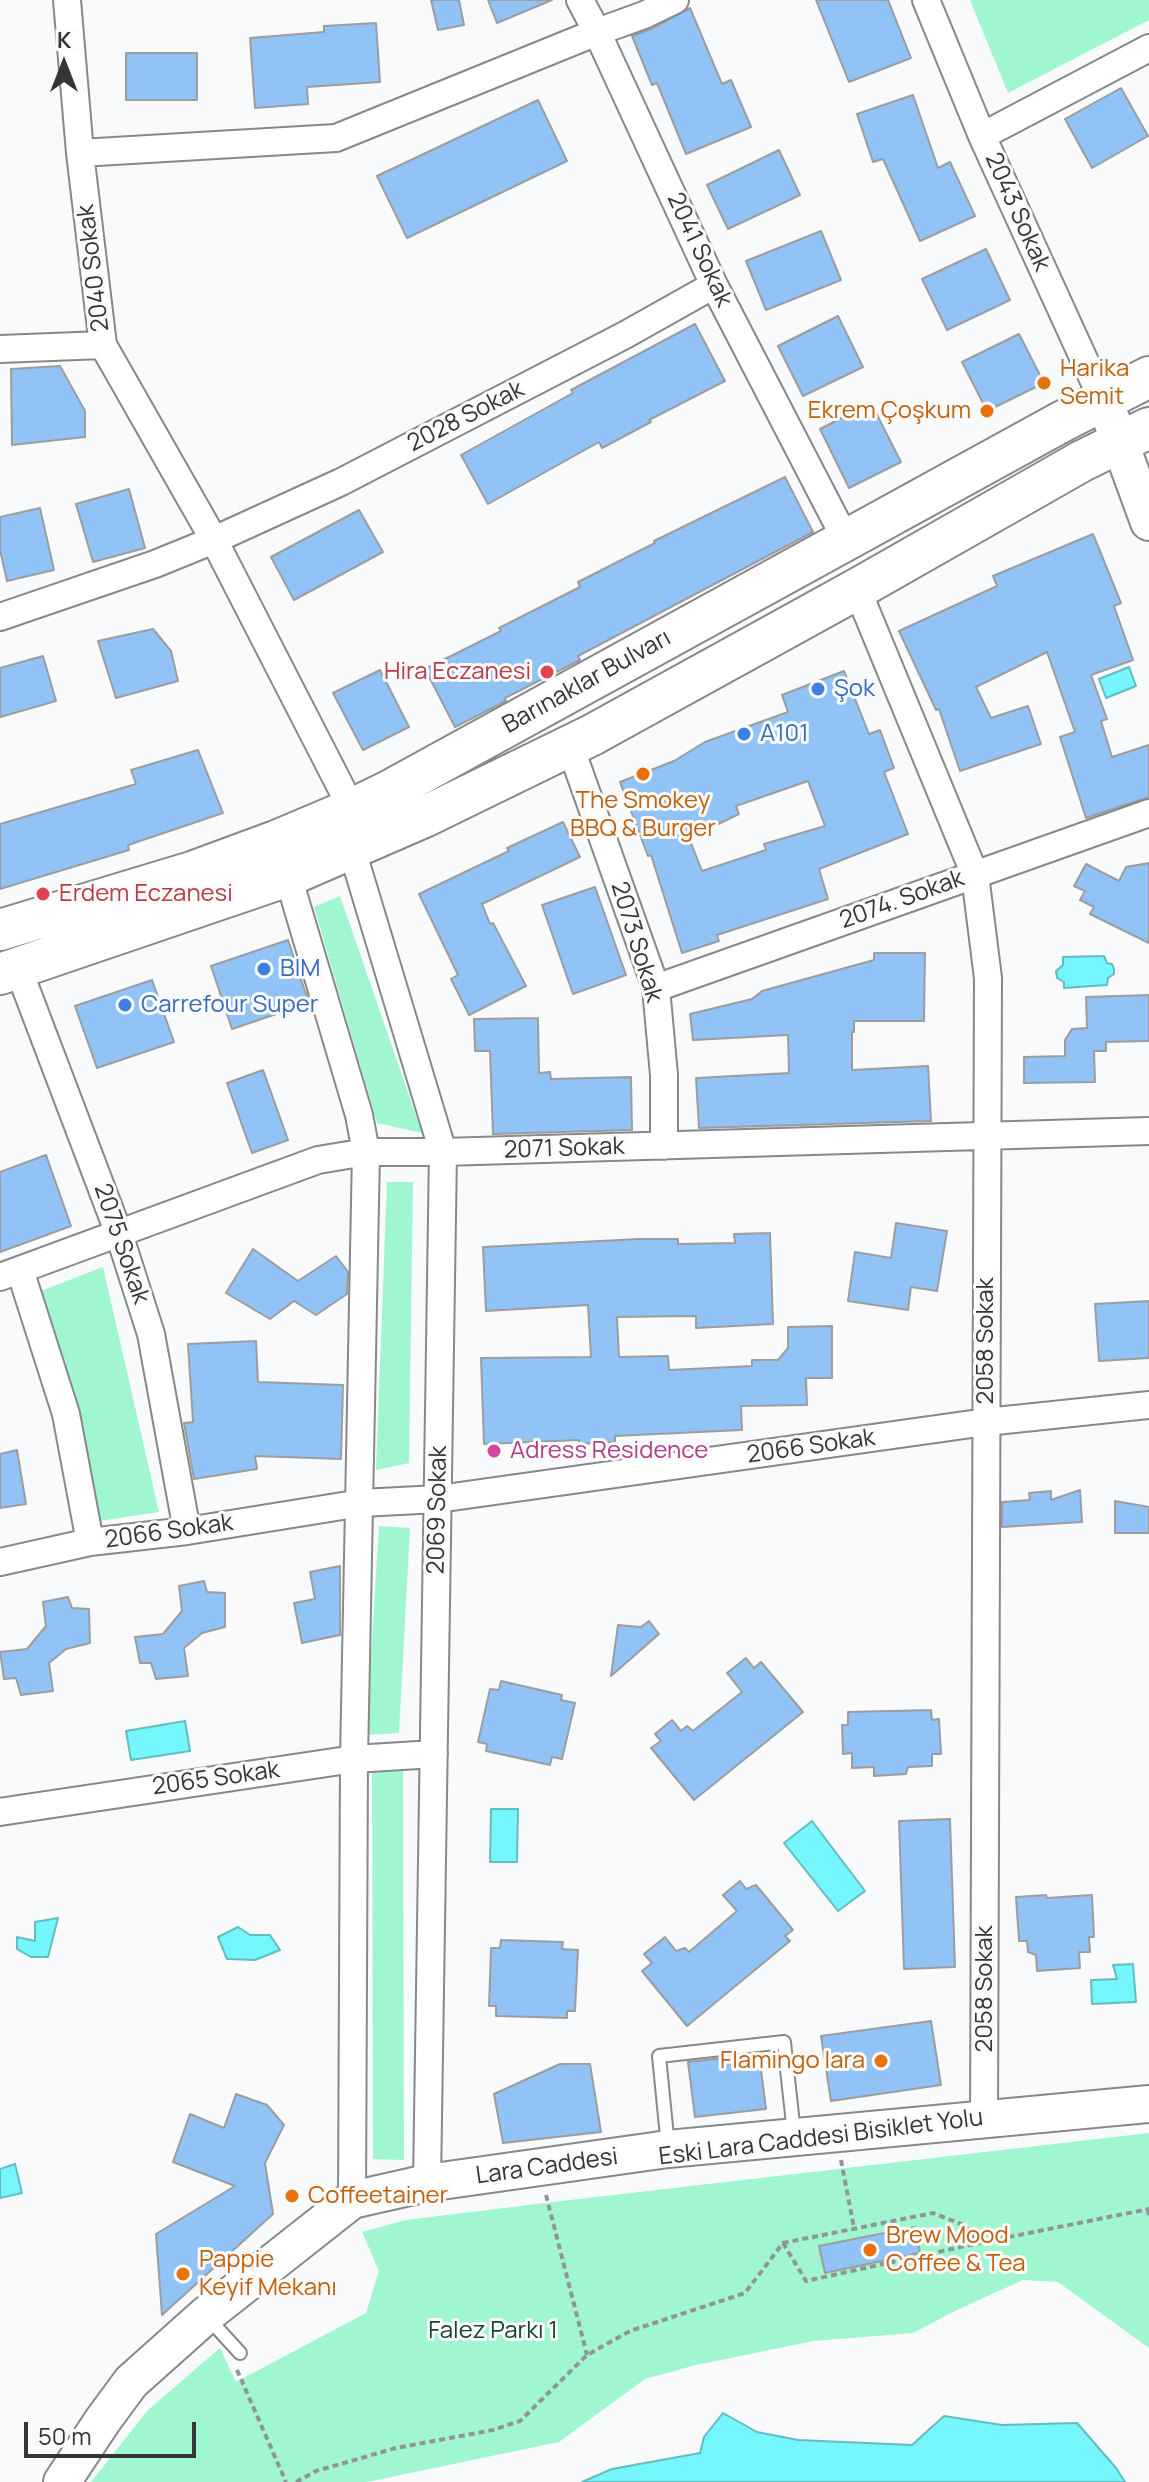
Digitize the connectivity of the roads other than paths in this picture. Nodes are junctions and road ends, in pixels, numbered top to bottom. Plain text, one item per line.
1 (67, 0) edge
2 (580, 0) edge
3 (675, 0) edge
4 (926, 0) edge
5 (597, 32) junction
6 (1149, 48) edge
7 (982, 136) junction
8 (80, 153) junction
9 (714, 285) junction
10 (103, 345) junction
11 (0, 349) edge
12 (1149, 377) edge
13 (1121, 423) edge
14 (1149, 522) edge
15 (214, 540) junction
16 (846, 540) junction
17 (857, 589) junction
18 (0, 617) edge
19 (570, 746) junction
20 (352, 809) junction
21 (1149, 813) edge
22 (352, 850) junction
23 (975, 875) junction
24 (288, 876) junction
25 (0, 930) edge
26 (9, 971) edge
27 (656, 988) junction
28 (1149, 1131) edge
29 (988, 1136) junction
30 (664, 1146) junction
31 (366, 1152) junction
32 (443, 1152) junction
33 (119, 1234) junction
34 (10, 1273) edge
35 (1149, 1405) edge
36 (986, 1422) junction
37 (438, 1499) junction
38 (361, 1503) junction
39 (187, 1531) junction
40 (90, 1542) junction
41 (0, 1562) edge
42 (434, 1754) junction
43 (354, 1759) junction
44 (0, 1812) edge
45 (1149, 2104) edge
46 (984, 2118) junction
47 (795, 2137) junction
48 (668, 2149) junction
49 (427, 2183) junction
50 (352, 2200) junction
51 (206, 2315) junction
52 (236, 2356) road end
53 (62, 2482) edge

1 - 8 street, 2040 Sokak
2 - 5 street, 2041 Sokak
3 - 5 street
4 - 7 street, 2043 Sokak
5 - 8 street
5 - 9 street, 2041 Sokak
6 - 7 street
7 - 13 street, 2043 Sokak
8 - 10 street, 2040 Sokak
9 - 15 street, 2028 Sokak
9 - 16 street, 2041 Sokak
10 - 11 street
10 - 15 street, 2040 Sokak
12 - 13 main road, Barınaklar Bulvarı
13 - 14 street
13 - 16 main road, Barınaklar Bulvarı
13 - 17 main road, Barınaklar Bulvarı
15 - 18 street
15 - 20 street, 2040 Sokak
16 - 20 main road, Barınaklar Bulvarı
17 - 19 main road, Barınaklar Bulvarı
17 - 23 street, 2058 Sokak
19 - 22 main road, Barınaklar Bulvarı
19 - 27 street, 2073 Sokak
20 - 25 main road, Barınaklar Bulvarı
21 - 23 street, 2074. Sokak
22 - 24 main road, Barınaklar Bulvarı
22 - 32 street, 2069 Sokak
23 - 27 street, 2074. Sokak
23 - 29 street, 2058 Sokak
24 - 26 main road, Barınaklar Bulvarı
24 - 31 street
26 - 33 street, 2075 Sokak
27 - 30 street, 2073 Sokak
28 - 29 street, 2071 Sokak
29 - 30 street, 2071 Sokak
29 - 36 street, 2058 Sokak
30 - 32 street, 2071 Sokak
31 - 32 street, 2071 Sokak
31 - 33 street, 2071 Sokak
31 - 38 street
32 - 37 street, 2069 Sokak
33 - 34 street, 2071 Sokak
33 - 39 street, 2075 Sokak
34 - 40 street
35 - 36 street, 2066 Sokak
36 - 37 street, 2066 Sokak
36 - 46 street, 2058 Sokak
37 - 38 street, 2066 Sokak
37 - 42 street, 2069 Sokak
38 - 39 street, 2066 Sokak
38 - 43 street
39 - 40 street, 2066 Sokak
40 - 41 street, 2066 Sokak
42 - 43 street, 2065 Sokak
42 - 49 street, 2069 Sokak
43 - 44 street, 2065 Sokak
43 - 50 street
45 - 46 street, Lara Caddesi
46 - 47 street, Lara Caddesi
47 - 48 street, Lara Caddesi
47 - 48 lane
48 - 49 street, Lara Caddesi
49 - 50 street, Lara Caddesi
50 - 51 street, Lara Caddesi
51 - 52 lane
51 - 53 street, Lara Caddesi

